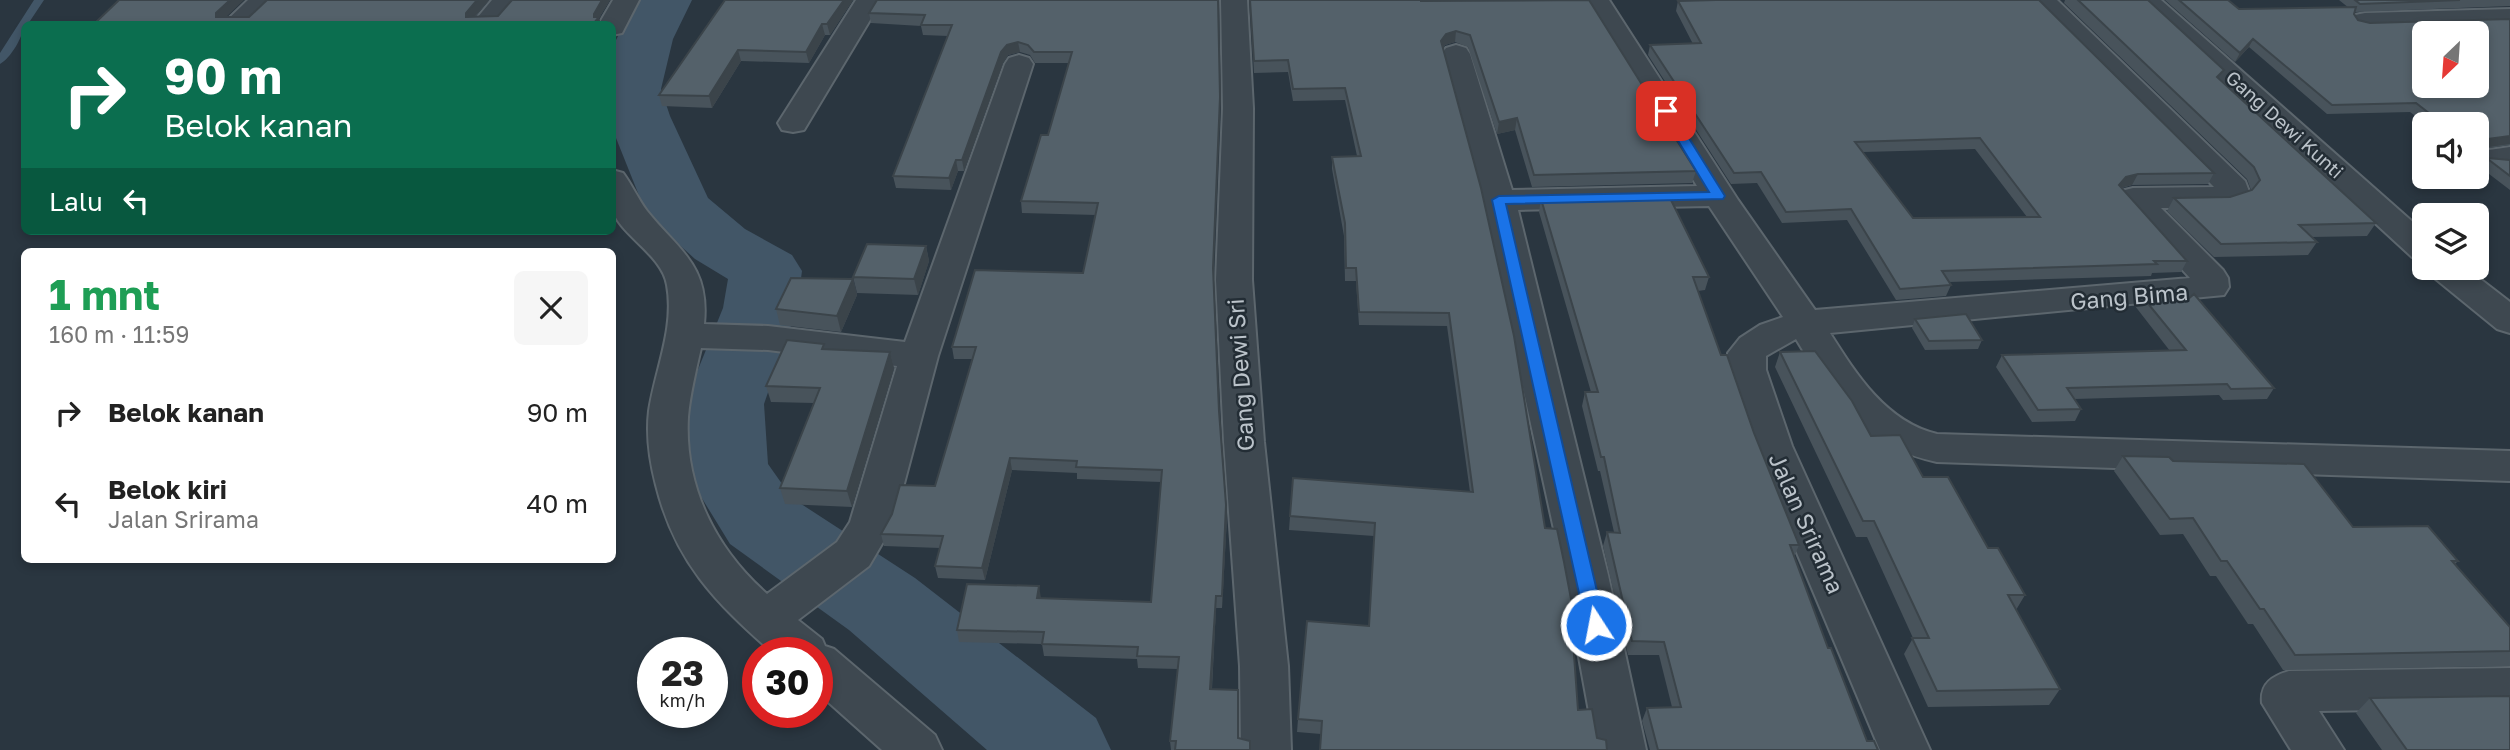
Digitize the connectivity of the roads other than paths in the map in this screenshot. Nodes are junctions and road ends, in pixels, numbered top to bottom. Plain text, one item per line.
1 (264, 0) edge
2 (507, 0) edge
3 (626, 0) edge
4 (869, 0) edge
5 (1234, 0) edge
6 (1596, 0) edge
7 (2042, 0) edge
8 (2145, 0) edge
9 (2510, 17) edge
10 (240, 21) edge
11 (488, 21) edge
12 (615, 21) edge
13 (2365, 21) edge
14 (1456, 54) dead end
15 (1019, 64) dead end
16 (793, 122) dead end
17 (616, 186) edge
18 (1718, 196) junction
19 (1499, 200) junction
20 (2412, 239) edge
21 (2459, 280) edge
22 (2510, 321) edge
23 (1805, 323) junction
24 (684, 335) junction
25 (919, 356) junction
26 (2510, 466) edge
27 (766, 618) junction
28 (787, 637) edge
29 (833, 677) edge
30 (2510, 688) edge
31 (917, 750) edge
32 (1266, 750) edge
33 (1621, 750) edge
34 (1905, 750) edge
35 (2319, 750) edge

1 - 10 street
2 - 11 street
3 - 12 street
4 - 16 street
5 - 32 street, Gang Dewi Sri
6 - 18 street
7 - 23 street, Gang Bima
8 - 20 street, Gang Dewi Kunti
9 - 13 street
14 - 19 street
15 - 25 street
17 - 24 street
18 - 19 street
18 - 23 street
19 - 33 street
21 - 22 street
23 - 26 street
23 - 34 street, Jalan Srirama
24 - 25 street
24 - 27 street
25 - 27 street
27 - 28 street
29 - 31 street
30 - 35 street

